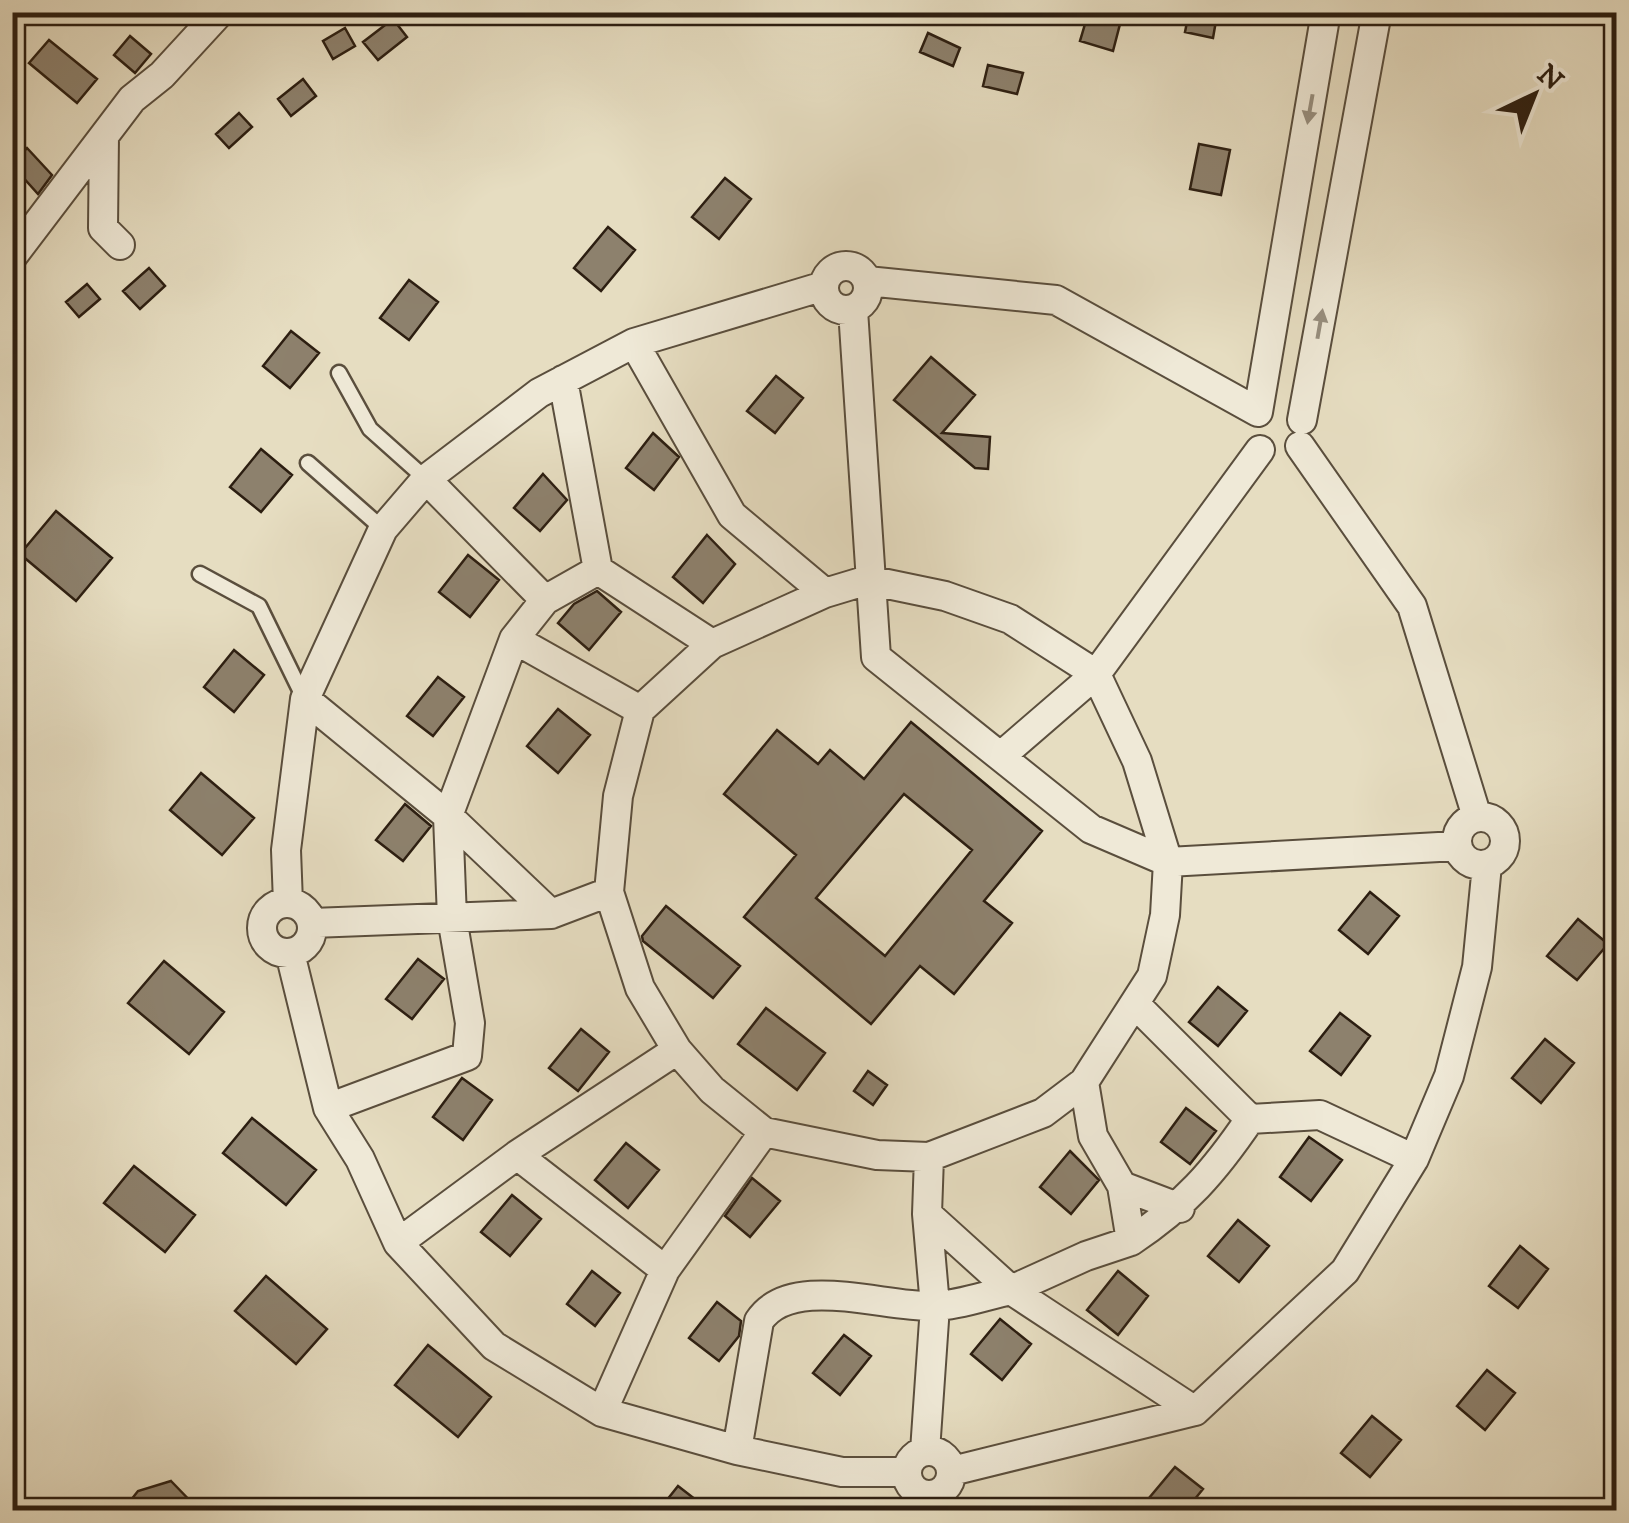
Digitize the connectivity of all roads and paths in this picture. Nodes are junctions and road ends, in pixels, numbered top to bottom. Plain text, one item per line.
1 (220, 12) edge
2 (1326, 12) edge
3 (1377, 12) edge
4 (104, 136) junction
5 (120, 245) dead end
6 (12, 257) edge
7 (867, 281) junction
8 (824, 286) junction
9 (853, 310) junction
10 (634, 344) junction
11 (339, 373) dead end
12 (562, 380) junction
13 (1258, 412) junction
14 (1301, 433) junction
15 (1260, 450) junction
16 (308, 463) dead end
17 (426, 478) junction
18 (383, 528) junction
19 (598, 570) junction
20 (200, 574) dead end
21 (868, 580) junction
22 (825, 593) junction
23 (545, 600) junction
24 (514, 640) junction
25 (712, 644) junction
26 (1096, 674) junction
27 (305, 699) junction
28 (640, 710) junction
29 (1001, 756) junction
30 (448, 816) junction
31 (1477, 817) junction
32 (1457, 846) junction
33 (1168, 862) junction
34 (1487, 864) junction
35 (609, 892) junction
36 (288, 903) junction
37 (551, 914) junction
38 (452, 918) junction
39 (312, 923) junction
40 (290, 953) junction
41 (1137, 1006) junction
42 (676, 1050) junction
43 (1084, 1082) junction
44 (328, 1108) junction
45 (1250, 1119) junction
46 (764, 1132) junction
47 (517, 1155) junction
48 (929, 1157) junction
49 (1414, 1159) junction
50 (1122, 1186) junction
51 (1180, 1208) junction
52 (927, 1214) junction
53 (1131, 1242) junction
54 (398, 1243) junction
55 (665, 1270) junction
56 (1011, 1290) junction
57 (935, 1306) junction
58 (1195, 1410) junction
59 (602, 1412) junction
60 (738, 1450) junction
61 (916, 1461) junction
62 (952, 1472) junction

1 - 4 street
2 -> 13 street
14 -> 3 street
4 - 5 street
4 - 6 street
7 - 8 street
7 - 9 street
7 - 13 street
8 - 9 street
8 - 10 street
9 - 21 street
10 - 12 street
10 - 22 street
11 - 17 lane
12 - 17 street
12 - 19 street
13 - 14 street
13 - 15 street
14 - 15 street
14 - 31 street
15 - 26 street
16 - 18 lane
17 - 18 street
17 - 23 street
18 - 27 street
19 - 23 street
19 - 25 street
20 - 27 lane
21 - 22 street
21 - 26 street
21 - 29 street
22 - 25 street
23 - 24 street
24 - 28 street
24 - 30 street
25 - 28 street
26 - 29 street
26 - 33 street
27 - 30 street
27 - 36 street
28 - 35 street
29 - 33 street
30 - 37 street
30 - 38 street
31 - 32 street
31 - 34 street
32 - 33 street
32 - 34 street
33 - 41 street
34 - 49 street
35 - 37 street
35 - 42 street
36 - 39 street
36 - 40 street
37 - 38 street
38 - 39 street
38 - 44 street
39 - 40 street
40 - 44 street
41 - 43 street
41 - 45 street
42 - 46 street
42 - 47 street
43 - 48 street
43 - 50 street
44 - 54 street
45 - 49 street
45 - 51 street
46 - 48 street
46 - 55 street
47 - 54 street
47 - 55 street
48 - 52 street
49 - 58 street
50 - 51 street
50 - 53 street
51 - 53 street
52 - 56 street
52 - 57 street
53 - 56 street
54 - 59 street
55 - 59 street
56 - 57 street
56 - 58 street
57 - 60 street
57 - 61 street
58 - 62 street
59 - 60 street
60 - 61 street
61 - 62 street
61 - 62 street

